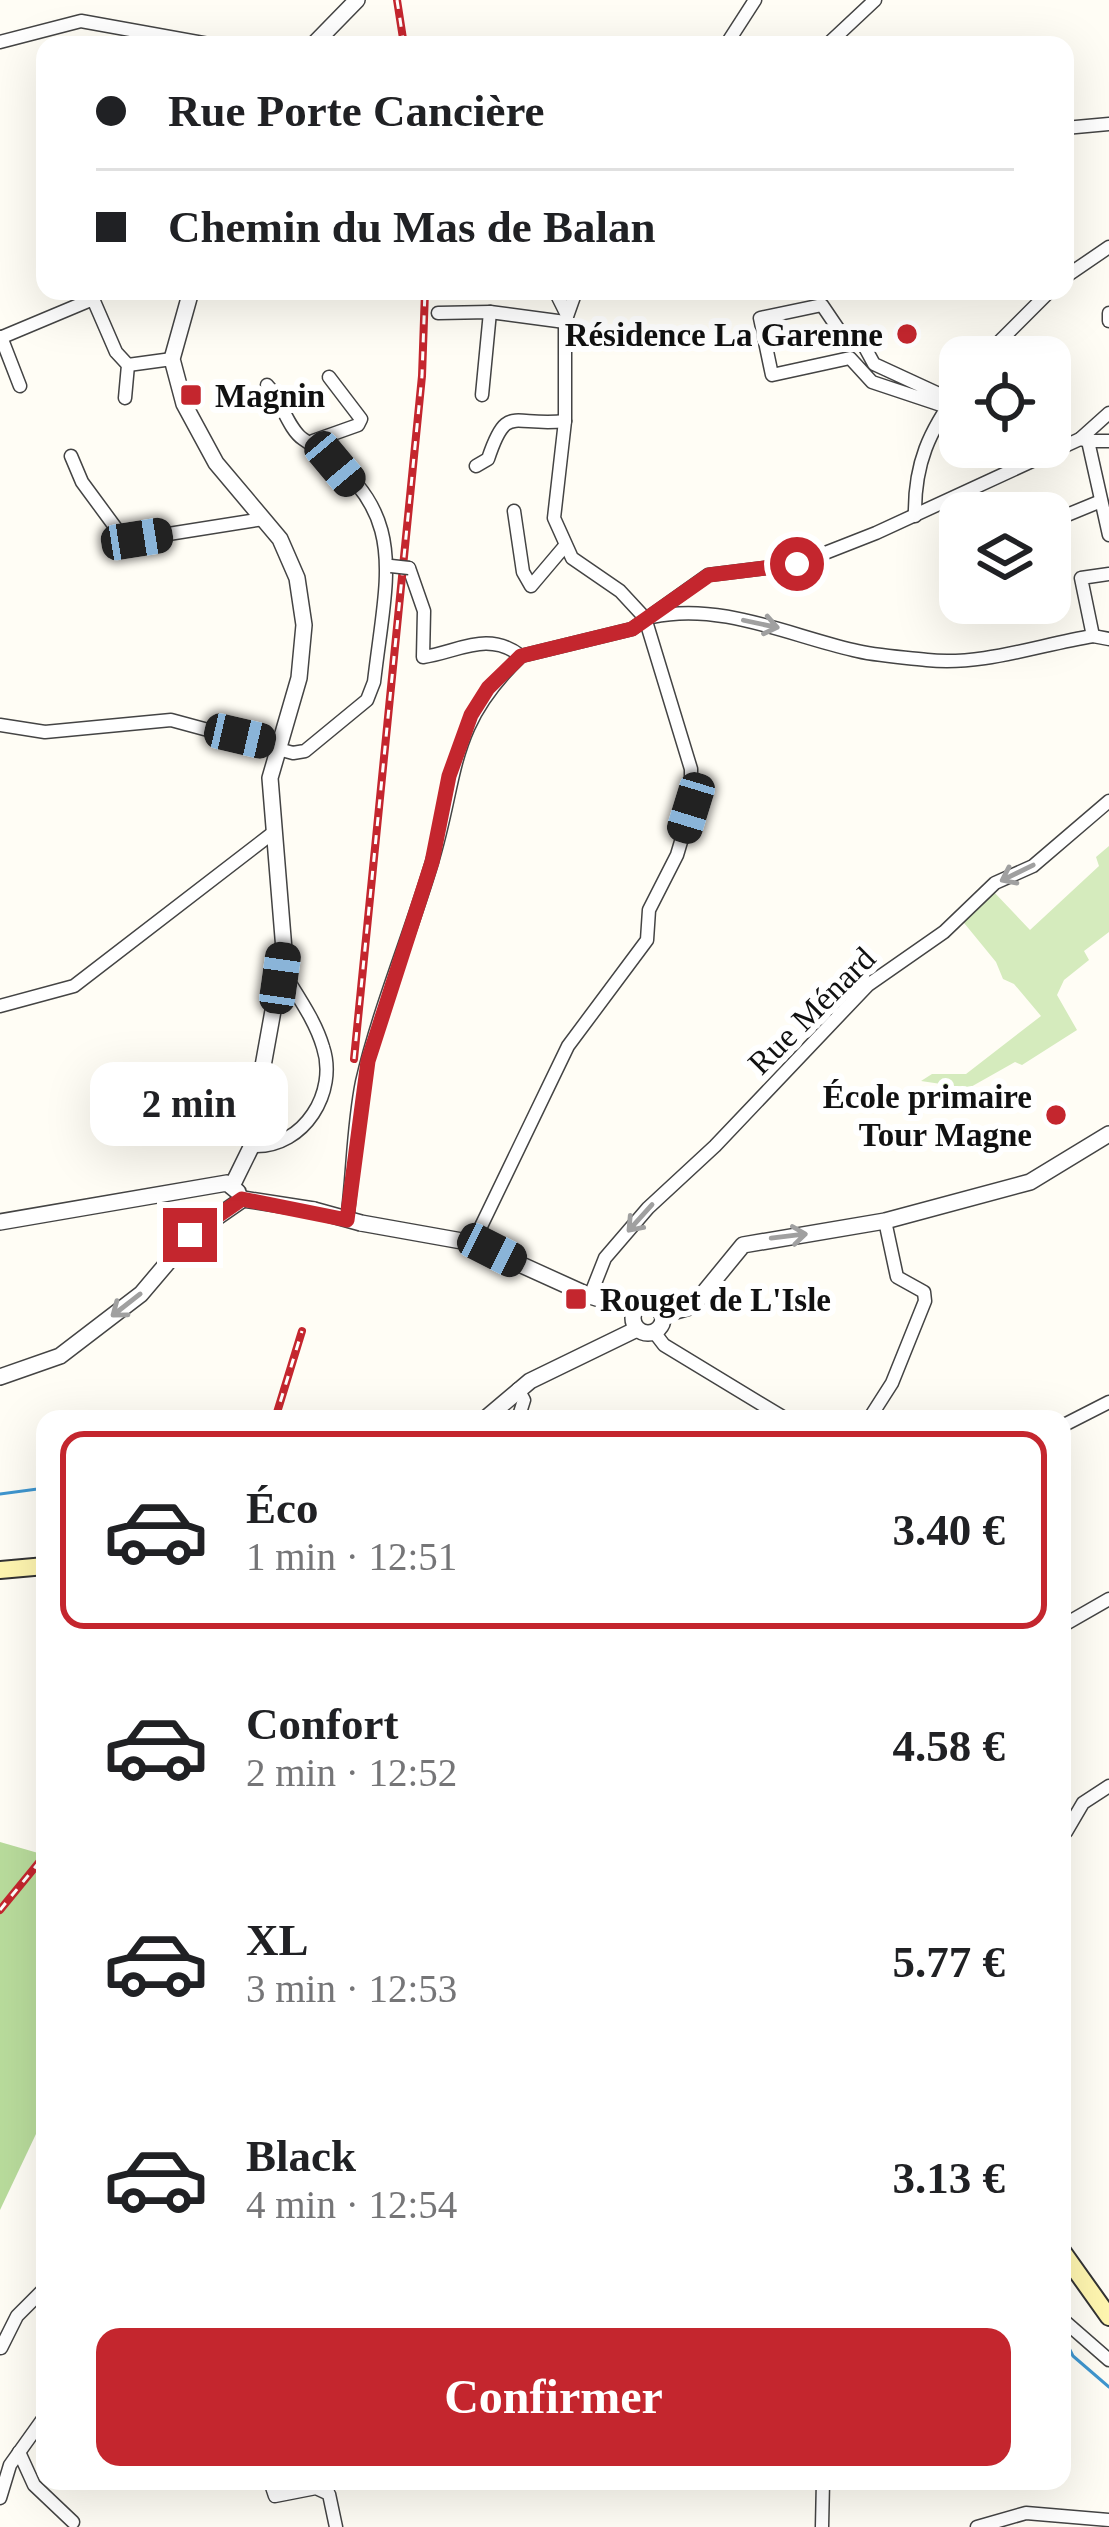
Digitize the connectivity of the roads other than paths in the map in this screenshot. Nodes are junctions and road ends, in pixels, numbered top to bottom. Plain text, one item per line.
1 (755, 0) edge
2 (875, 0) edge
3 (356, 3) edge
4 (164, 36) edge
5 (322, 36) edge
6 (732, 36) edge
7 (837, 36) edge
8 (0, 42) edge
9 (1109, 124) edge
10 (1074, 127) edge
11 (1109, 247) edge
12 (1074, 271) edge
13 (91, 300) edge
14 (93, 300) edge
15 (188, 300) edge
16 (559, 300) edge
17 (573, 300) edge
18 (1042, 300) edge
19 (490, 312) junction
20 (438, 314) dead end
21 (566, 319) junction
22 (1005, 336) edge
23 (1, 338) edge
24 (172, 359) junction
25 (128, 364) junction
26 (329, 376) dead end
27 (267, 385) dead end
28 (20, 386) dead end
29 (482, 395) dead end
30 (125, 398) dead end
31 (953, 399) edge
32 (1109, 413) edge
33 (565, 421) junction
34 (939, 425) edge
35 (307, 440) junction
36 (1084, 440) junction
37 (1109, 441) edge
38 (71, 456) dead end
39 (476, 466) dead end
40 (1101, 501) junction
41 (514, 511) dead end
42 (1071, 513) edge
43 (915, 516) junction
44 (263, 519) junction
45 (1109, 535) edge
46 (565, 547) junction
47 (389, 566) junction
48 (1109, 574) edge
49 (645, 618) junction
50 (1093, 637) junction
51 (1109, 639) edge
52 (521, 656) junction
53 (0, 725) edge
54 (277, 746) junction
55 (1109, 801) edge
56 (274, 832) junction
57 (280, 978) junction
58 (0, 1006) edge
59 (1109, 1134) edge
60 (255, 1146) junction
61 (238, 1192) junction
62 (885, 1221) junction
63 (0, 1222) edge
64 (354, 1222) junction
65 (472, 1243) junction
66 (590, 1296) junction
67 (635, 1310) junction
68 (662, 1315) junction
69 (645, 1330) junction
70 (0, 1377) edge
71 (524, 1385) junction
72 (1109, 1402) edge
73 (495, 1410) edge
74 (506, 1410) edge
75 (521, 1410) edge
76 (771, 1410) edge
77 (875, 1410) edge
78 (1071, 1421) edge
79 (36, 1567) edge
80 (0, 1570) edge
81 (1109, 1600) edge
82 (1071, 1621) edge
83 (1109, 1786) edge
84 (1071, 1824) edge
85 (1071, 2264) edge
86 (36, 2297) edge
87 (1109, 2317) edge
88 (1071, 2326) edge
89 (1, 2348) edge
90 (1109, 2360) edge
91 (36, 2428) edge
92 (19, 2452) junction
93 (36, 2487) edge
94 (39, 2490) edge
95 (273, 2490) edge
96 (306, 2490) edge
97 (320, 2490) edge
98 (823, 2490) edge
99 (0, 2498) edge
100 (1109, 2520) edge
101 (74, 2522) dead end
102 (336, 2527) edge
103 (822, 2527) edge
104 (977, 2527) edge

1 - 6 street
2 - 7 street
3 - 5 street
4 - 8 street
9 - 10 street
11 - 12 street
13 - 23 street
14 - 25 street
15 - 24 street
16 - 21 street
17 - 21 street
18 - 22 street
19 - 20 street
19 - 21 street
19 - 29 street
21 - 33 street
23 - 28 street
24 - 25 street
24 - 44 street
25 - 30 street
26 - 35 street
27 - 35 street
31 - 31 street
32 - 36 street
33 - 39 street
33 - 46 street
34 - 43 street
35 - 47 street
36 - 37 street
36 - 40 street
36 - 43 street
38 - 44 street
40 - 42 street
40 - 45 street
41 - 46 street
43 - 49 street
44 - 54 street
46 - 49 street
47 - 52 street, bridge
47 - 54 street
48 - 50 street
49 -> 50 street
49 - 52 street
49 - 65 street
50 - 51 street
52 - 64 street
53 - 54 street
54 - 56 street
55 -> 66 street, Rue Ménard
56 - 57 street
56 - 58 street
57 - 60 street
57 - 60 street
59 - 62 street
60 - 61 street
61 - 63 street
61 - 64 street, bridge
61 -> 70 street
68 -> 62 street
62 - 77 street
64 - 65 street
65 - 66 street
66 - 67 street
67 - 68 street
67 - 69 street
68 - 69 street
69 - 71 street
69 - 76 street
71 - 73 street
71 - 74 street
71 - 75 street
72 - 78 street
79 - 80 main road
81 - 82 street
83 - 84 street
85 - 87 main road
86 - 89 street
88 - 90 street
91 - 92 street
92 - 93 street
92 - 99 street
94 - 101 street
95 - 96 street
97 - 102 street
98 - 103 street
100 - 104 street

